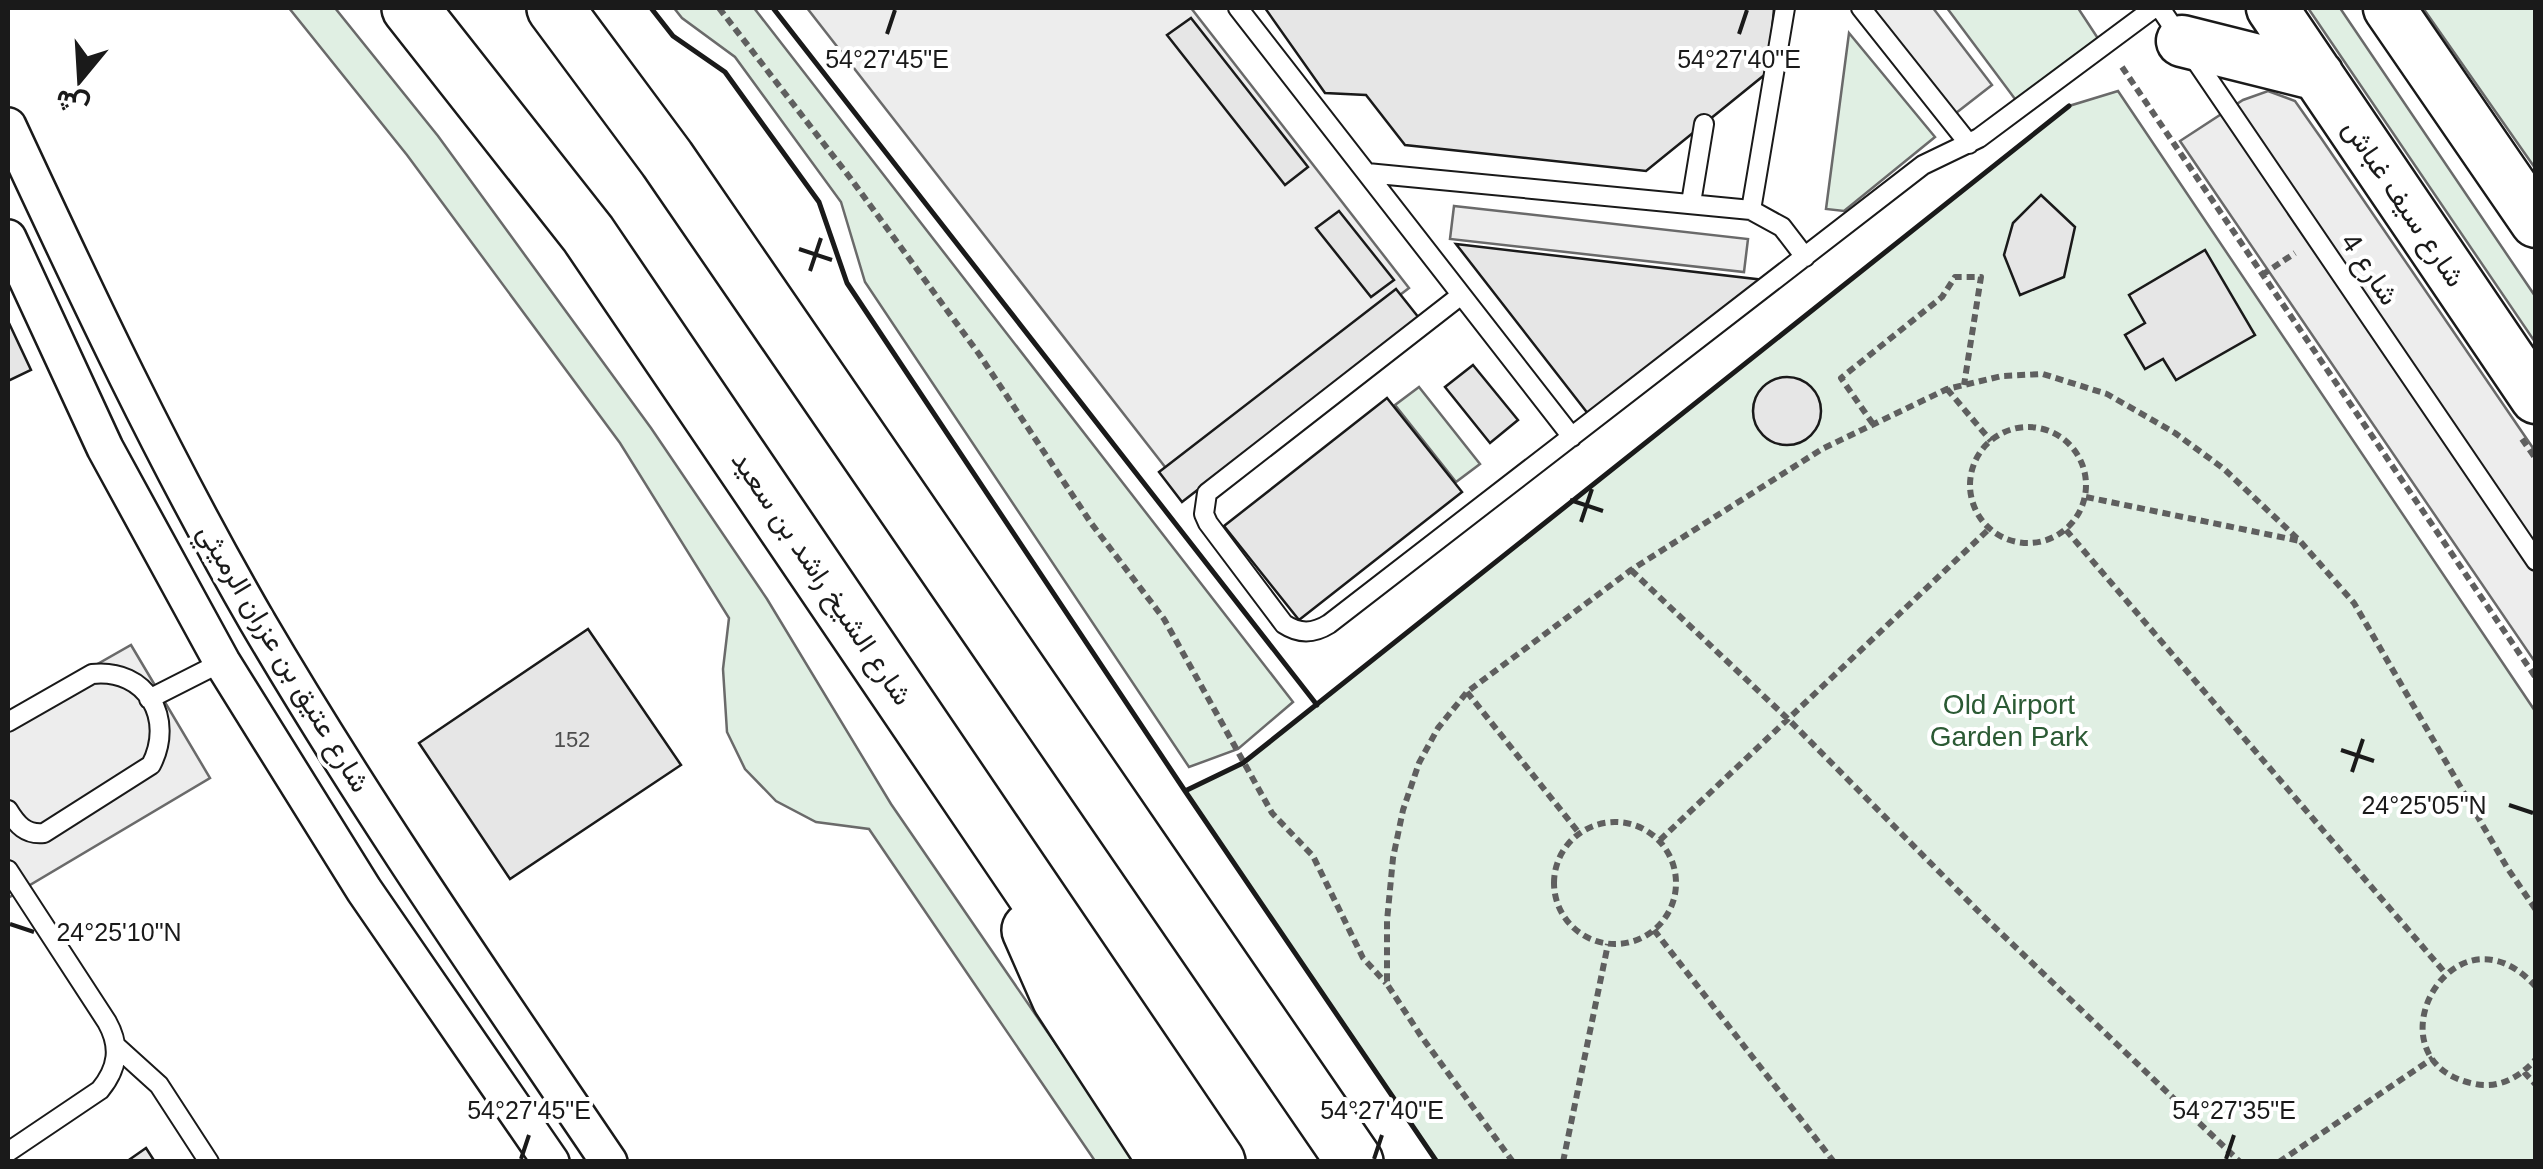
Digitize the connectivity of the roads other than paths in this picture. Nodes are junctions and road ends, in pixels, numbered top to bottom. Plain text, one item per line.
1 (410, 8) edge
2 (555, 8) edge
3 (1238, 8) edge
4 (1785, 8) edge
5 (1862, 8) edge
6 (2272, 8) edge
7 (2390, 8) edge
8 (2165, 19) edge
9 (2318, 75) junction
10 (1704, 124) dead end
11 (8, 126) edge
12 (1969, 144) junction
13 (1366, 172) junction
14 (1690, 204) junction
15 (1752, 210) junction
16 (2536, 222) edge
17 (8, 238) edge
18 (1805, 257) junction
19 (1460, 296) junction
20 (2525, 413) edge
21 (1572, 437) junction
22 (2536, 561) edge
23 (222, 662) junction
24 (149, 700) junction
25 (8, 722) edge
26 (8, 810) edge
27 (993, 828) junction
28 (8, 870) edge
29 (117, 1047) junction
30 (8, 1152) edge
31 (208, 1162) edge
32 (551, 1162) edge
33 (610, 1162) edge
34 (1166, 1162) edge
35 (1216, 1162) edge
36 (1355, 1162) edge

1 - 27 main road, شارع الشيخ راشد بن سعيد
2 - 36 main road
3 - 13 lane
4 - 15 lane
5 - 12 lane
6 - 9 street, شارع سيف غباش
7 - 16 street
8 - 9 street
8 - 12 lane
8 - 22 lane, شارع 4
9 - 20 street, شارع سيف غباش
10 - 14 lane
11 - 33 street, شارع عتيق بن عزران الرميثي
12 - 18 lane
13 - 14 lane
13 - 19 lane
14 - 15 lane
15 - 18 lane
17 - 23 street, شارع عتيق بن عزران الرميثي
18 - 21 lane
19 - 21 lane
19 - 21 lane
23 - 24 lane
23 - 32 street, شارع عتيق بن عزران الرميثي
24 - 25 lane
24 - 26 lane
27 - 34 main road
27 - 35 main road, شارع الشيخ راشد بن سعيد
28 - 29 lane
29 - 30 lane
29 - 31 lane

